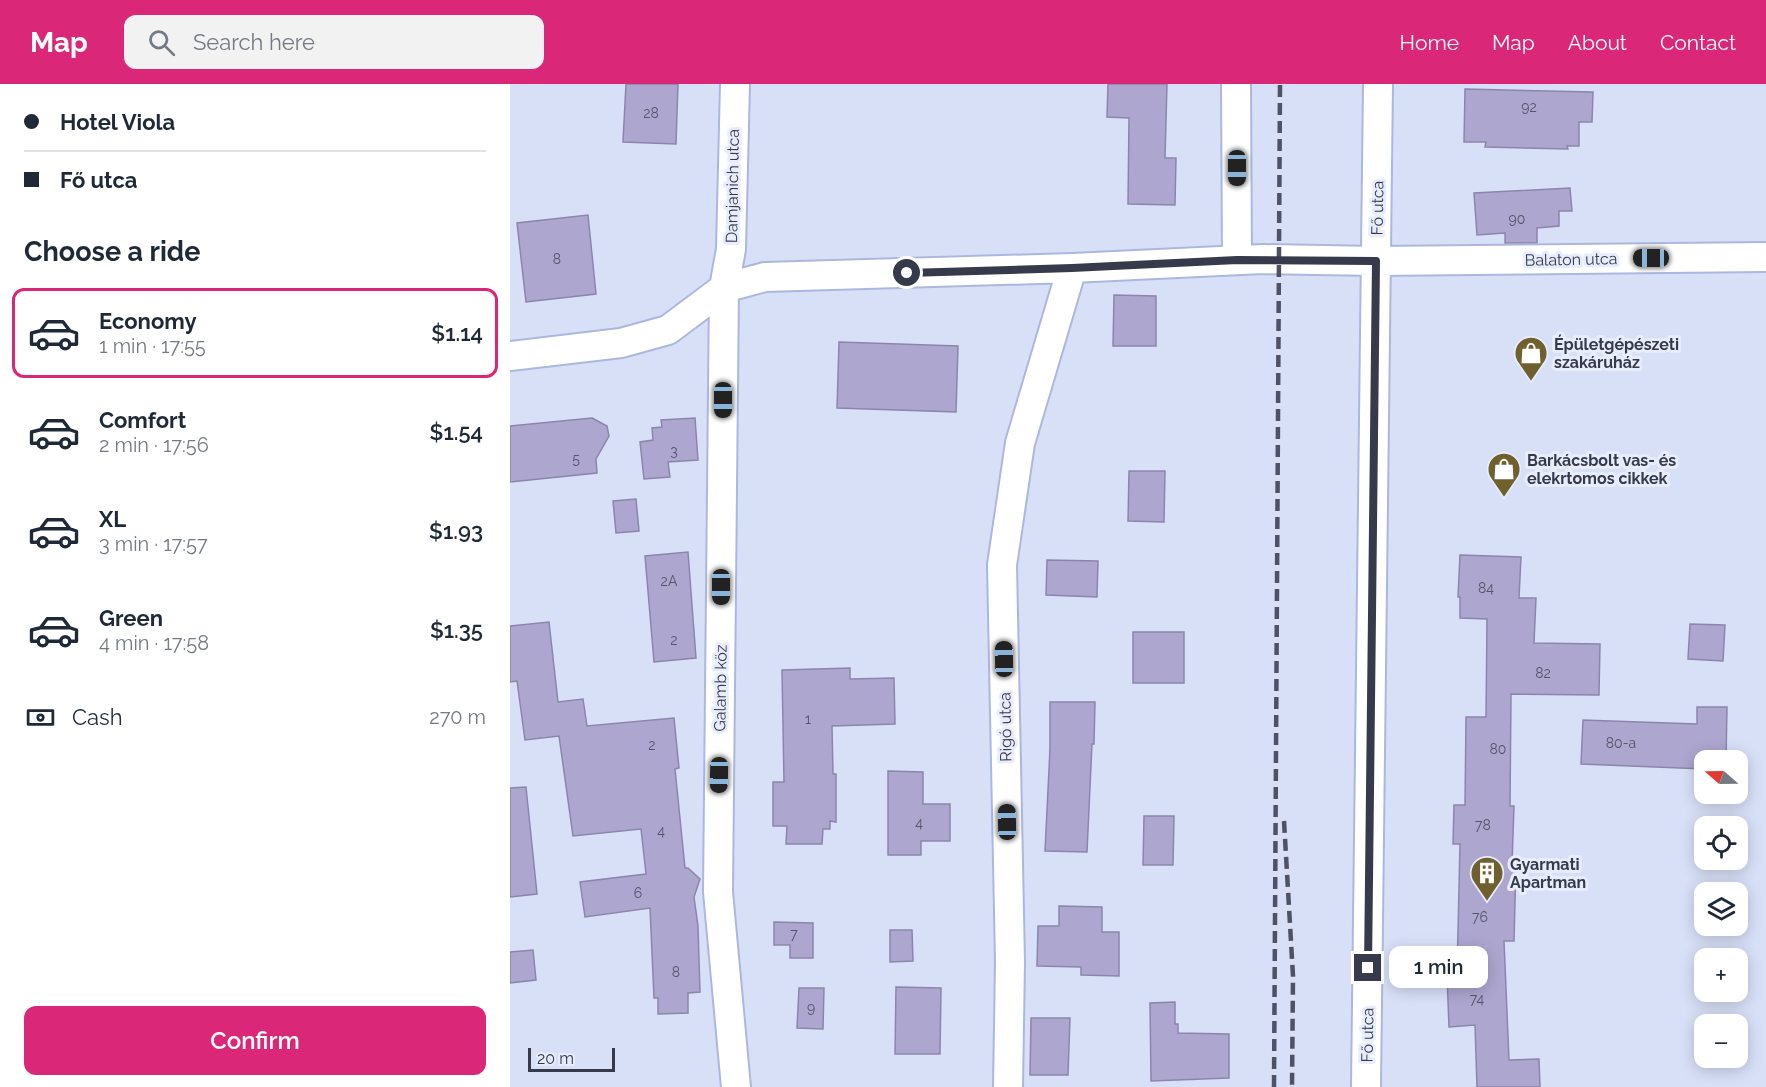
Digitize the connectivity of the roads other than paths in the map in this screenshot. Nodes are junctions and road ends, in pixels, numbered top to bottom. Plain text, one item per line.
1 (735, 84) edge
2 (1236, 84) edge
3 (1378, 84) edge
4 (1766, 257) edge
5 (1237, 260) junction
6 (1376, 261) junction
7 (1072, 268) junction
8 (724, 288) junction
9 (510, 356) edge
10 (736, 1087) edge
11 (1008, 1087) edge
12 (1366, 1087) edge

1 - 8 street, Damjanich utca
2 - 5 street
3 - 6 street, Fő utca
4 - 6 street, Balaton utca
5 - 6 street, Balaton utca
5 - 7 street, Balaton utca
6 - 12 street, Fő utca
7 - 8 street, Balaton utca
7 - 11 street, Rigó utca
8 - 9 street
8 - 10 street, Galamb köz

